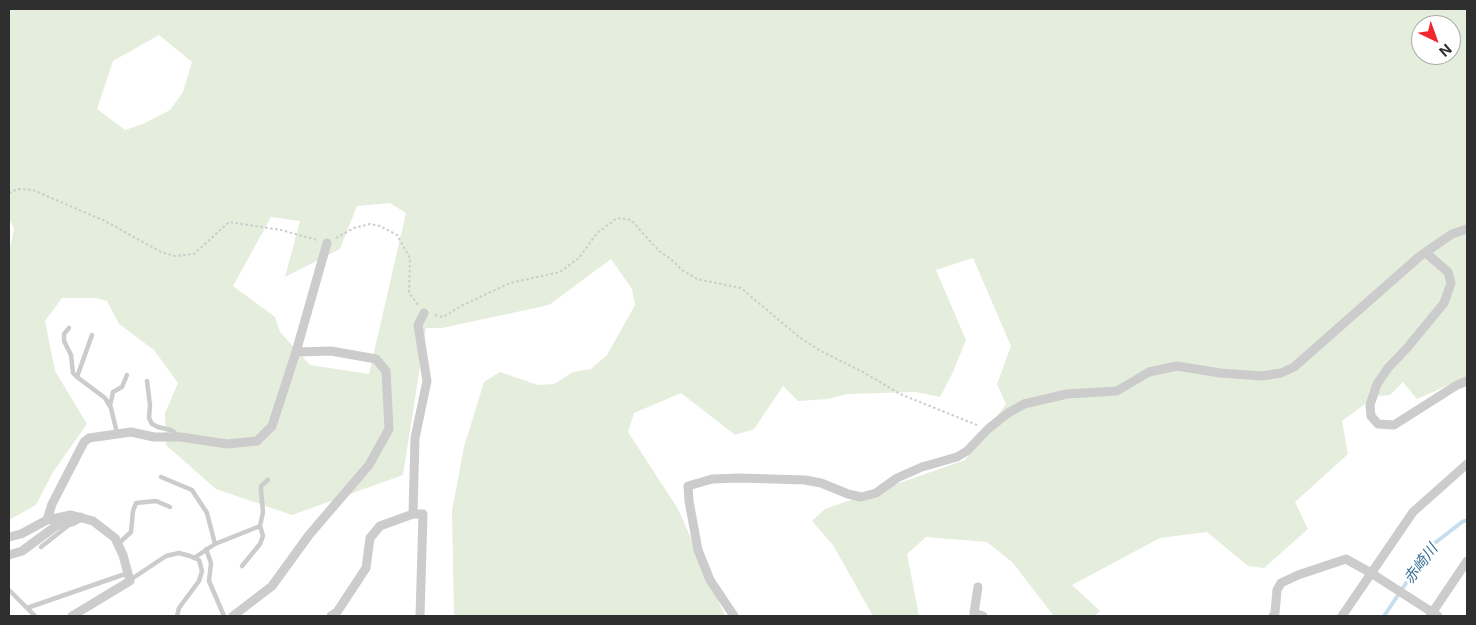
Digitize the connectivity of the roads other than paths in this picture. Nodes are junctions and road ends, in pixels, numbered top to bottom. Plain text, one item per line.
1 (1467, 229) edge
2 (327, 243) road end
3 (1426, 253) junction
4 (424, 313) road end
5 (69, 328) dead end
6 (92, 335) dead end
7 (296, 352) junction
8 (127, 375) dead end
9 (77, 377) junction
10 (147, 381) dead end
11 (1467, 381) edge
12 (110, 406) junction
13 (117, 433) junction
14 (181, 437) junction
15 (1467, 464) edge
16 (162, 477) dead end
17 (268, 480) dead end
18 (170, 506) dead end
19 (413, 514) junction
20 (81, 517) junction
21 (48, 520) junction
22 (72, 522) junction
23 (260, 526) junction
24 (9, 537) edge
25 (215, 544) junction
26 (118, 545) junction
27 (40, 547) dead end
28 (206, 549) junction
29 (9, 555) edge
30 (194, 558) junction
31 (1467, 561) edge
32 (242, 566) dead end
33 (1371, 573) junction
34 (129, 577) junction
35 (978, 588) dead end
36 (9, 590) edge
37 (27, 608) junction
38 (1433, 615) edge
39 (35, 616) edge
40 (72, 616) edge
41 (177, 616) edge
42 (224, 616) edge
43 (233, 616) edge
44 (332, 616) edge
45 (420, 616) edge
46 (734, 616) edge
47 (983, 616) edge
48 (1273, 616) edge
49 (1342, 616) edge

1 - 3 street
2 - 7 street
3 - 11 street
3 - 46 street
4 - 19 street
5 - 9 lane
6 - 9 lane
7 - 14 street
7 - 43 street
8 - 12 lane
9 - 12 lane
10 - 14 lane
12 - 13 lane
13 - 14 street
13 - 21 street
15 - 33 street
16 - 25 lane
17 - 23 lane
18 - 26 lane
19 - 44 street
19 - 45 street
20 - 21 street
20 - 22 street
20 - 26 street
21 - 24 street
22 - 27 lane
22 - 29 street
23 - 25 lane
23 - 32 lane
25 - 28 lane
26 - 34 street
28 - 30 lane
28 - 42 lane
30 - 34 lane
30 - 41 lane
31 - 38 street
33 - 38 street
33 - 48 street
33 - 49 street
34 - 37 lane
34 - 40 street
35 - 47 street
36 - 37 lane
37 - 39 lane

